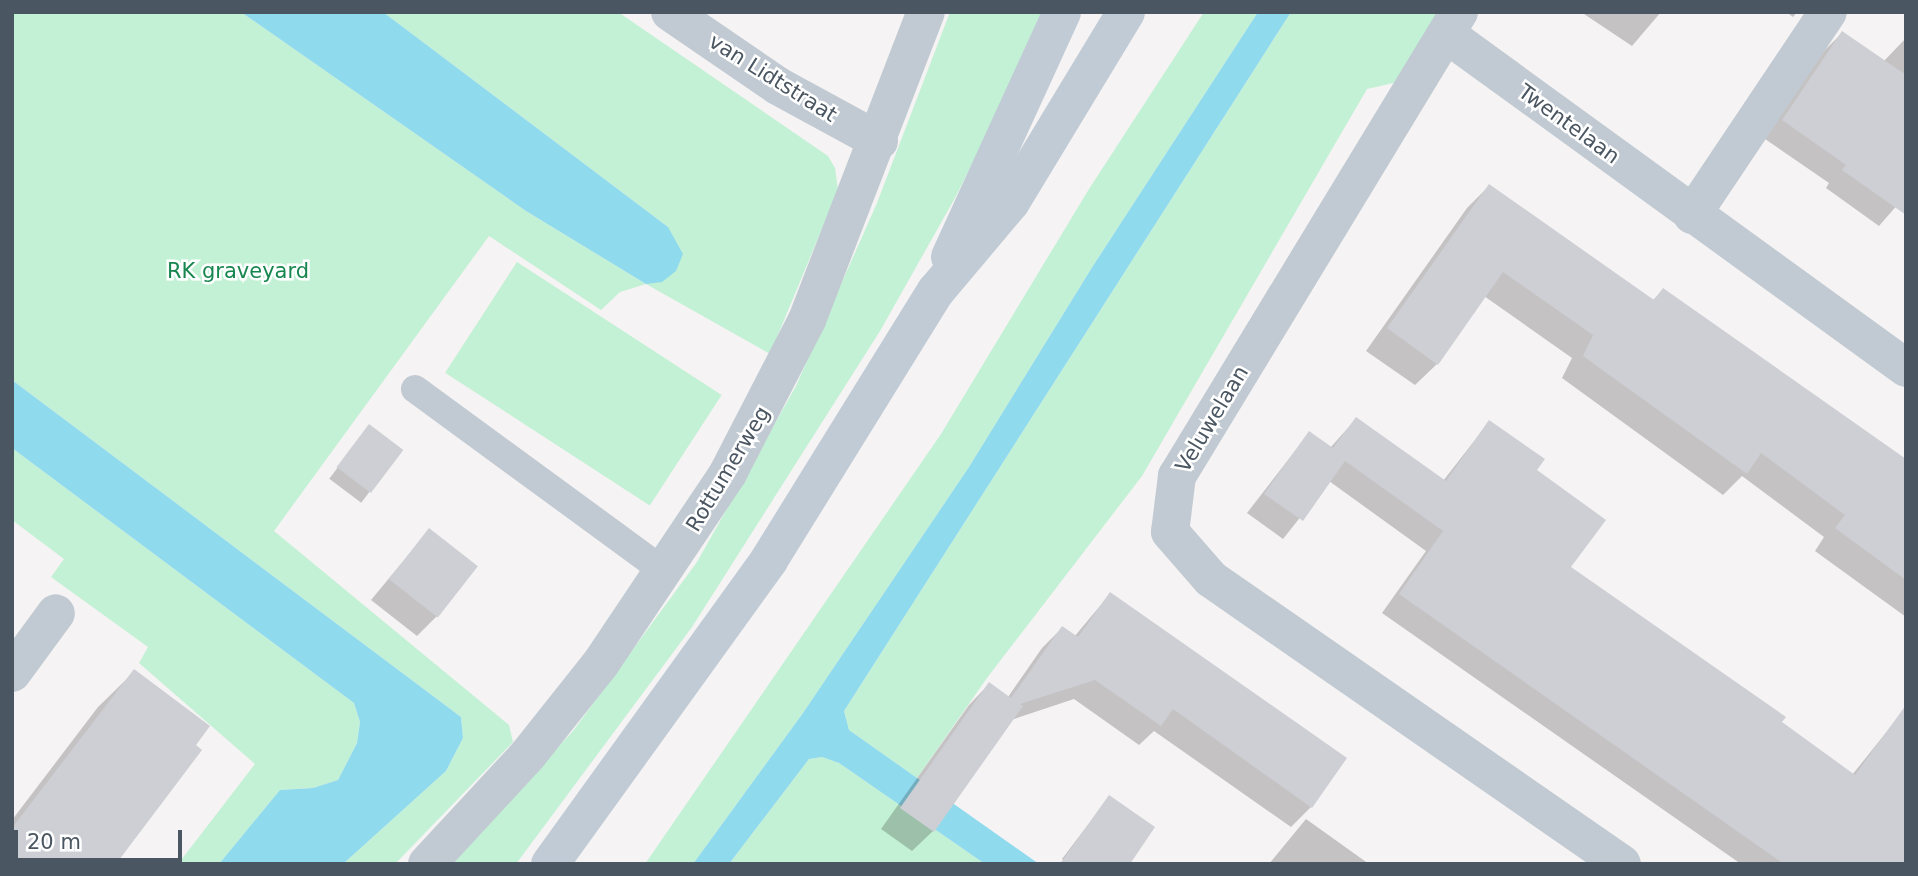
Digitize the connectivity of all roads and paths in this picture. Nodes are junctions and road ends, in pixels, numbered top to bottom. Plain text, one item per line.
1 (670, 12) edge
2 (926, 12) edge
3 (1062, 12) edge
4 (1126, 12) edge
5 (1828, 12) edge
6 (1453, 23) edge
7 (878, 141) junction
8 (1692, 215) junction
9 (936, 291) junction
10 (1906, 368) edge
11 (415, 389) dead end
12 (666, 573) junction
13 (57, 613) dead end
14 (12, 673) edge
15 (427, 864) edge
16 (550, 864) edge
17 (1622, 864) edge

1 - 7 street, van Lidtstraat
2 - 7 street, Rottumerweg
3 - 9 main road
4 - 9 main road
5 - 8 street
6 - 8 street, Twentelaan
6 - 17 street, Veluwelaan
7 - 12 street, Rottumerweg
8 - 10 street, Twentelaan
9 - 16 main road
11 - 12 lane
12 - 15 street, Rottumerweg
13 - 14 street

